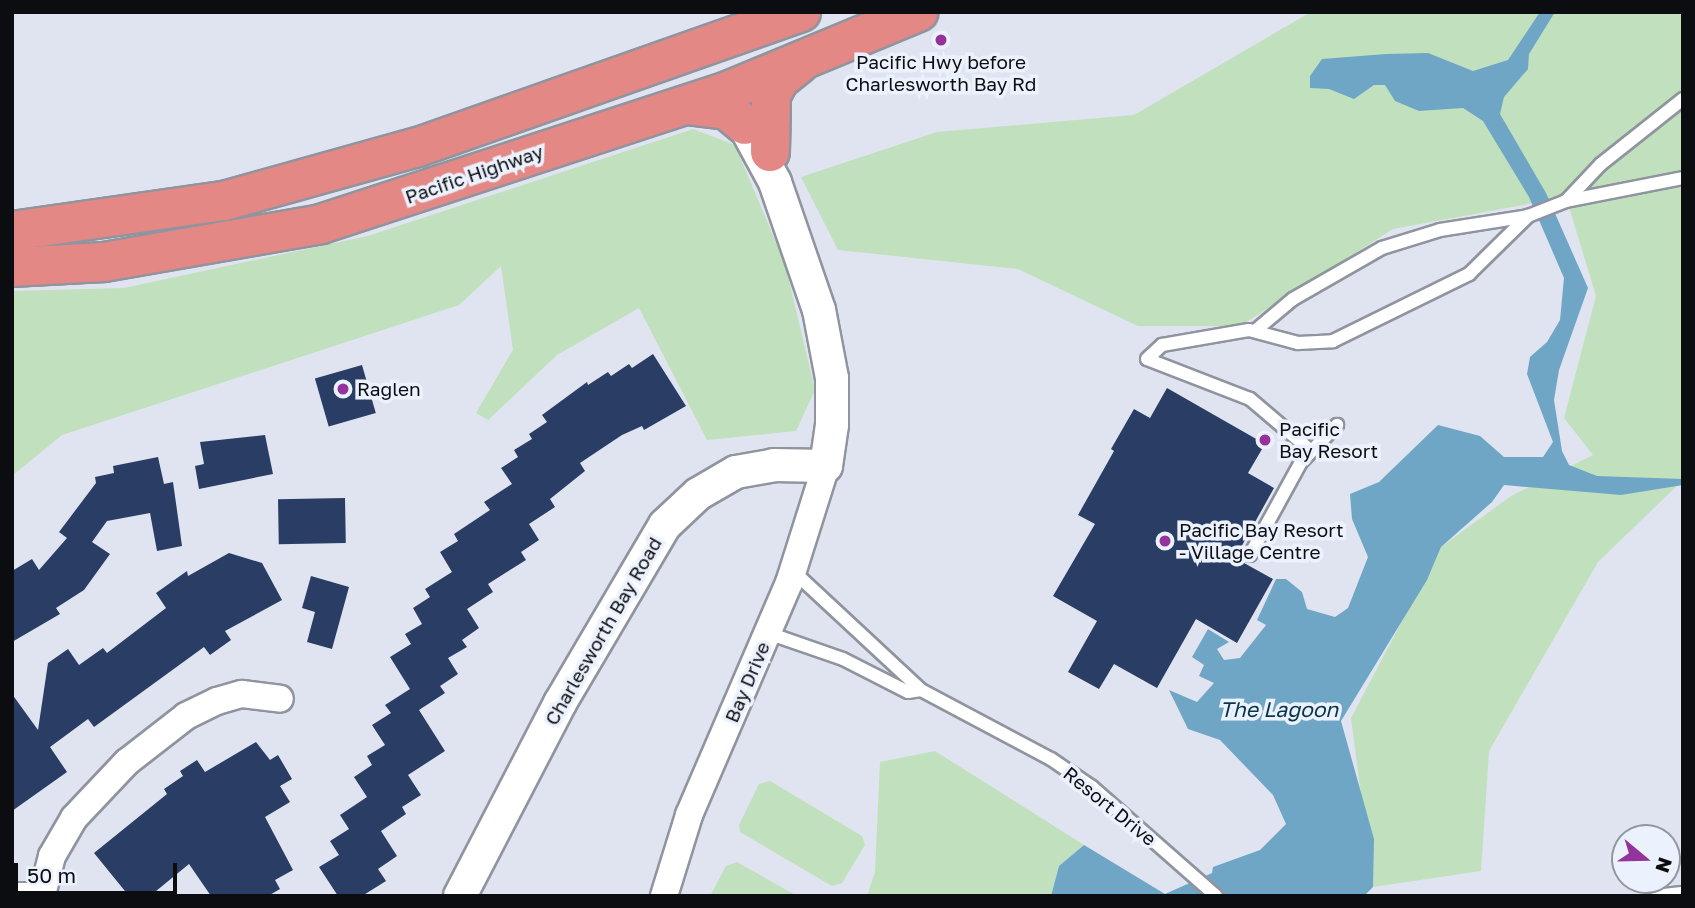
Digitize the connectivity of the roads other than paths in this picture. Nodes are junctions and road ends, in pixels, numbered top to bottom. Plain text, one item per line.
1 (801, 12) edge
2 (856, 12) edge
3 (918, 12) edge
4 (800, 62) junction
5 (739, 84) junction
6 (593, 89) junction
7 (1683, 99) edge
8 (686, 104) junction
9 (763, 153) junction
10 (1683, 178) edge
11 (1562, 202) junction
12 (1530, 215) junction
13 (12, 230) edge
14 (12, 267) edge
15 (1256, 330) junction
16 (1337, 425) dead end
17 (1310, 450) junction
18 (826, 466) junction
19 (1250, 555) dead end
20 (793, 571) junction
21 (768, 633) junction
22 (920, 690) junction
23 (280, 699) dead end
24 (1683, 893) edge
25 (15, 896) edge
26 (43, 896) edge
27 (460, 896) edge
28 (664, 896) edge
29 (1216, 896) edge
30 (1653, 896) edge

1 - 6 highway
2 - 5 highway
3 - 4 highway, Pacific Highway
4 - 5 highway, Pacific Highway
4 - 9 highway
5 - 6 highway
5 - 8 highway, Pacific Highway
5 - 9 street
6 - 13 highway
7 - 11 lane
8 - 9 highway
8 - 14 highway, Pacific Highway
9 - 18 street
10 - 11 lane
11 - 12 lane
12 - 15 lane
12 - 15 lane
15 - 17 lane
16 - 17 lane
17 - 19 lane
18 - 20 street, Bay Drive
18 - 27 street, Charlesworth Bay Road
20 - 21 street, Bay Drive
20 - 22 lane, Resort Drive
21 - 22 lane, Resort Drive
21 - 28 street, Bay Drive
22 - 29 lane, Resort Drive
23 - 26 street
24 - 30 lane
25 - 26 street

